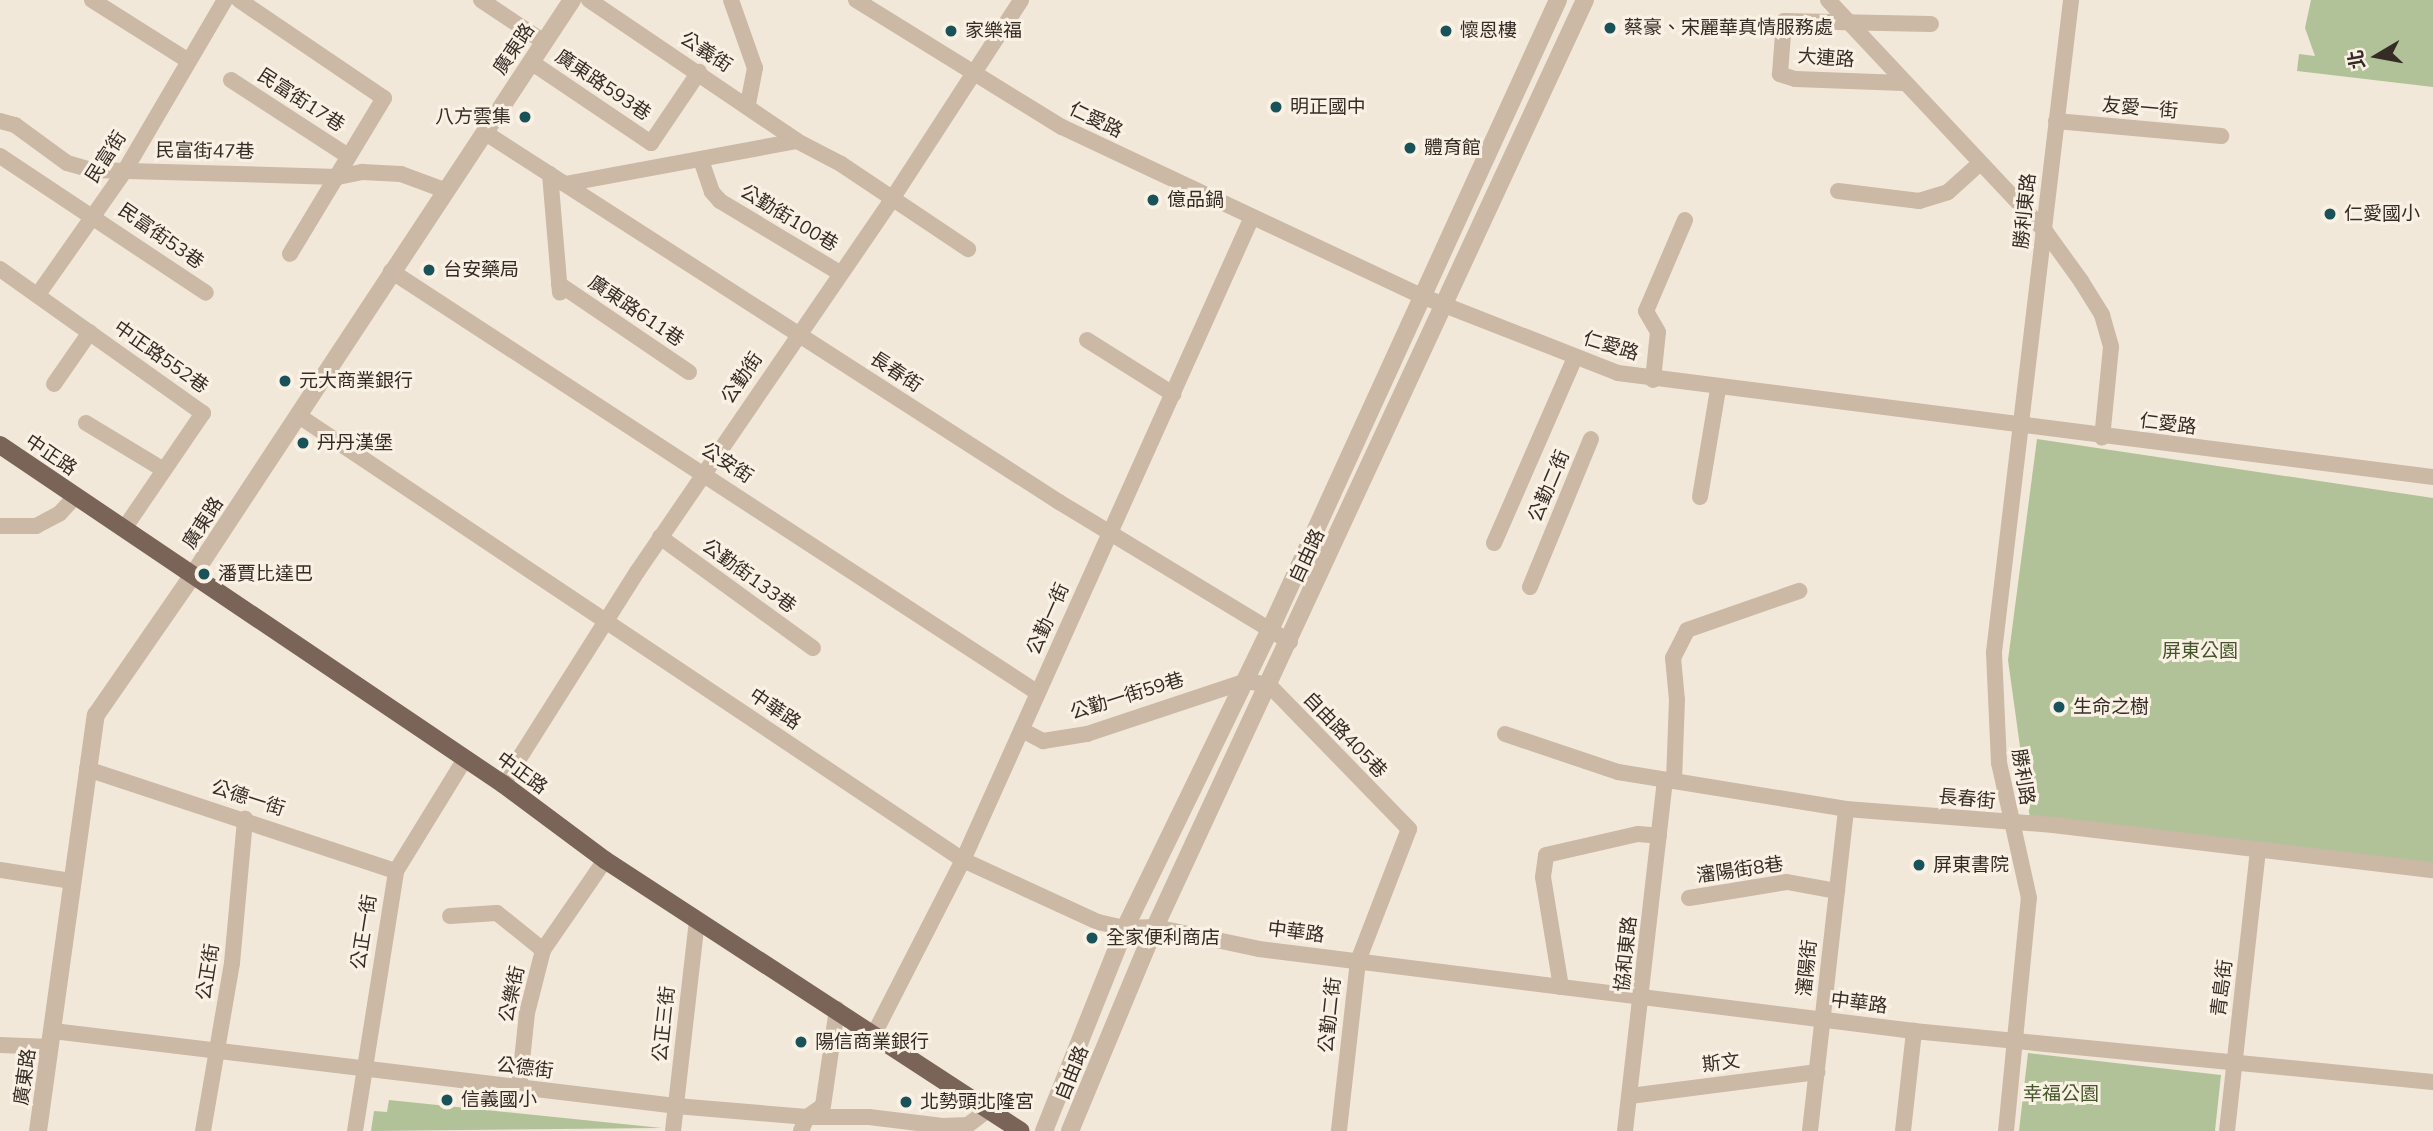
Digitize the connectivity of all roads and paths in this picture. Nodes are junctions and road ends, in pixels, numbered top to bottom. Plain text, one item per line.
1 (92, 0) edge
2 (225, 0) edge
3 (239, 0) edge
4 (481, 0) edge
5 (572, 0) edge
6 (589, 0) edge
7 (731, 0) edge
8 (856, 0) edge
9 (1021, 0) edge
10 (1558, 0) edge
11 (1585, 0) edge
12 (1828, 0) edge
13 (2071, 0) edge
14 (1849, 24) junction
15 (1931, 24) dead end
16 (544, 42) junction
17 (187, 60) junction
18 (531, 62) junction
19 (699, 72) junction
20 (973, 75) junction
21 (231, 80) dead end
22 (1903, 83) junction
23 (748, 105) junction
24 (0, 121) edge
25 (2056, 121) junction
26 (484, 132) junction
27 (2221, 136) dead end
28 (797, 141) junction
29 (0, 156) edge
30 (348, 156) junction
31 (701, 160) junction
32 (1979, 164) junction
33 (124, 172) junction
34 (550, 174) junction
35 (338, 177) junction
36 (565, 184) junction
37 (444, 190) junction
38 (1838, 191) dead end
39 (892, 199) junction
40 (93, 215) junction
41 (1252, 217) junction
42 (1685, 220) dead end
43 (2045, 231) junction
44 (968, 249) dead end
45 (290, 254) dead end
46 (0, 269) edge
47 (391, 271) junction
48 (840, 274) junction
49 (39, 293) junction
50 (206, 293) dead end
51 (1424, 297) junction
52 (1444, 306) junction
53 (90, 332) junction
54 (797, 334) junction
55 (1087, 340) dead end
56 (1575, 358) junction
57 (689, 372) dead end
58 (1653, 380) junction
59 (54, 384) dead end
60 (1718, 389) junction
61 (1173, 394) junction
62 (299, 416) junction
63 (86, 423) dead end
64 (2021, 427) junction
65 (2102, 438) junction
66 (1591, 439) dead end
67 (0, 445) edge
68 (164, 470) junction
69 (703, 472) junction
70 (2433, 477) edge
71 (76, 496) junction
72 (1700, 497) dead end
73 (0, 526) edge
74 (124, 528) junction
75 (1110, 534) junction
76 (660, 537) junction
77 (1494, 543) dead end
78 (193, 575) junction
79 (1530, 587) dead end
80 (1799, 591) dead end
81 (606, 621) junction
82 (1269, 632) junction
83 (1290, 642) junction
84 (813, 648) dead end
85 (1246, 681) junction
86 (1269, 685) junction
87 (1038, 693) junction
88 (1022, 730) junction
89 (1505, 734) dead end
90 (466, 759) junction
91 (87, 769) junction
92 (1670, 781) junction
93 (503, 784) junction
94 (1846, 809) junction
95 (245, 818) junction
96 (2010, 824) junction
97 (1409, 829) joint
98 (1659, 836) junction
99 (2258, 850) junction
100 (605, 860) junction
101 (963, 860) junction
102 (0, 870) edge
103 (2433, 870) edge
104 (396, 871) junction
105 (72, 881) junction
106 (1837, 891) junction
107 (1689, 898) dead end
108 (450, 916) dead end
109 (696, 921) junction
110 (1155, 927) junction
111 (1125, 928) junction
112 (543, 950) junction
113 (1357, 961) junction
114 (1561, 987) junction
115 (1643, 997) junction
116 (837, 1009) junction
117 (1823, 1020) junction
118 (1914, 1031) junction
119 (874, 1034) junction
120 (51, 1039) junction
121 (2017, 1039) junction
122 (0, 1045) edge
123 (215, 1054) junction
124 (2234, 1064) junction
125 (363, 1069) junction
126 (1817, 1072) junction
127 (2433, 1082) edge
128 (519, 1089) junction
129 (1630, 1096) junction
130 (676, 1106) junction
131 (988, 1110) junction
132 (804, 1124) edge
133 (38, 1131) edge
134 (203, 1131) edge
135 (355, 1131) edge
136 (673, 1131) edge
137 (1020, 1131) edge
138 (1044, 1131) edge
139 (1070, 1131) edge
140 (1339, 1131) edge
141 (1625, 1131) edge
142 (1810, 1131) edge
143 (1903, 1131) edge
144 (2006, 1131) edge
145 (2227, 1131) edge

1 - 17 street
2 - 17 street, 民富街
3 - 30 street, 民富街17巷
4 - 16 street
5 - 16 street, 廣東路
6 - 19 street, 公義街
7 - 23 street
8 - 20 street, 仁愛路
9 - 20 street, 公勤街
10 - 51 street, 自由路
11 - 52 street, 自由路
12 - 14 street, 大連路
13 - 25 street, 勝利東路
14 - 15 street
14 - 22 street, 大連路
14 - 22 street, 大連路
16 - 18 street, 廣東路
17 - 33 street, 民富街
18 - 19 street, 廣東路593巷
18 - 26 street, 廣東路
19 - 23 street, 公義街
20 - 39 street, 公勤街
20 - 41 street, 仁愛路
21 - 30 street, 民富街17巷
22 - 32 street, 大連路
23 - 28 street, 公義街
24 - 33 street, 民富街47巷
25 - 27 street, 友愛一街
25 - 43 street, 勝利東路
26 - 34 street, 長春街
26 - 37 street, 廣東路
28 - 31 street
28 - 39 street, 公義街
29 - 40 street, 民富街53巷
30 - 35 street, 民富街17巷
31 - 36 street
31 - 48 street, 公勤街100巷
32 - 38 street
32 - 43 street, 大連路
33 - 35 street, 民富街47巷
33 - 40 street, 民富街
34 - 36 street, 長春街
34 - 57 street, 廣東路611巷
35 - 37 street, 民富街47巷
35 - 45 street, 民富街17巷
36 - 54 street, 長春街
37 - 47 street, 廣東路
39 - 44 street, 公義街
39 - 48 street, 公勤街
40 - 49 street, 民富街
40 - 50 street, 民富街53巷
41 - 51 street, 仁愛路
41 - 61 street, 公勤一街
42 - 58 street
43 - 64 street, 勝利東路
43 - 65 street
46 - 49 street
47 - 62 street, 廣東路
47 - 69 street, 公安街
48 - 54 street, 公勤街
49 - 53 street, 中正路552巷
51 - 52 street, 仁愛路
51 - 82 street, 自由路
52 - 56 street, 仁愛路
52 - 83 street, 自由路
53 - 59 street
53 - 68 street, 中正路552巷
54 - 69 street, 公勤街
54 - 75 street, 長春街
55 - 61 street
56 - 58 street, 仁愛路
56 - 77 street
58 - 60 street, 仁愛路
60 - 64 street, 仁愛路
60 - 72 street
61 - 75 street, 公勤一街
62 - 78 street, 廣東路
62 - 81 street, 中華路
63 - 68 street
64 - 65 street, 仁愛路
64 - 96 street, 勝利路
65 - 70 street, 仁愛路
66 - 79 street, 公勤二街
67 - 71 main road, 中正路
68 - 74 street, 中正路552巷
69 - 76 street, 公勤街
69 - 87 street, 公安街
71 - 73 street
71 - 74 main road, 中正路
74 - 78 main road, 中正路
75 - 82 street, 長春街
75 - 87 street, 公勤一街
76 - 81 street, 公勤街
76 - 84 street, 公勤街133巷
78 - 90 main road, 中正路
78 - 91 street, 廣東路
80 - 92 street, 協和東路
81 - 93 street, 公勤街
81 - 101 street, 中華路
82 - 83 street, 長春街
82 - 85 street, 自由路
83 - 86 street, 自由路
85 - 86 street
85 - 88 street, 公勤一街59巷
85 - 111 street, 自由路
86 - 97 street, 自由路405巷
86 - 110 street, 自由路
87 - 88 street, 公勤一街
88 - 101 street, 公勤一街
89 - 92 street, 長春街
90 - 93 main road, 中正路
90 - 104 street, 公正一街
91 - 95 street, 公德一街
91 - 105 street, 廣東路
92 - 94 street, 長春街
92 - 98 street, 協和東路
93 - 100 main road, 中正路
94 - 96 street, 長春街
94 - 106 street, 瀋陽街
95 - 104 street, 公德一街
95 - 123 street, 公正街
96 - 99 street, 長春街
96 - 121 street, 勝利路
97 - 113 street, 公勤二街
98 - 114 street
98 - 115 street, 協和東路
99 - 103 street, 長春街
99 - 124 street, 青島街
100 - 109 main road, 中正路
100 - 112 street, 公樂街
101 - 111 street, 中華路
101 - 119 street, 公勤一街
102 - 105 street
104 - 125 street, 公正一街
105 - 120 street, 廣東路
106 - 107 street, 瀋陽街8巷
106 - 117 street, 瀋陽街
108 - 112 street, 公樂街
109 - 116 main road, 中正路
109 - 130 street, 公正三街
110 - 111 street, 中華路
110 - 113 street, 中華路
110 - 139 street, 自由路
111 - 138 street, 自由路
112 - 128 street, 公樂街
113 - 114 street, 中華路
113 - 140 street, 公勤二街
114 - 115 street, 中華路
115 - 117 street, 中華路
115 - 129 street, 協和東路
116 - 119 main road, 中正路
116 - 132 street
117 - 118 street, 中華路
117 - 126 street, 瀋陽街
118 - 121 street, 中華路
118 - 143 street
119 - 131 main road, 中正路
120 - 122 street, 公德街
120 - 123 street, 公德街
120 - 133 street, 廣東路
121 - 124 street, 中華路
121 - 144 street, 勝利路
123 - 125 street, 公德街
123 - 134 street, 公正街
124 - 127 street, 中華路
124 - 145 street, 青島街
125 - 128 street, 公德街
125 - 135 street, 公正一街
126 - 129 street, 斯文
126 - 142 street, 瀋陽街
128 - 130 street, 公德街
129 - 141 street, 協和東路
130 - 132 street, 公德街
130 - 136 street, 公正三街
131 - 132 street, 公德街
131 - 137 main road, 中正路

